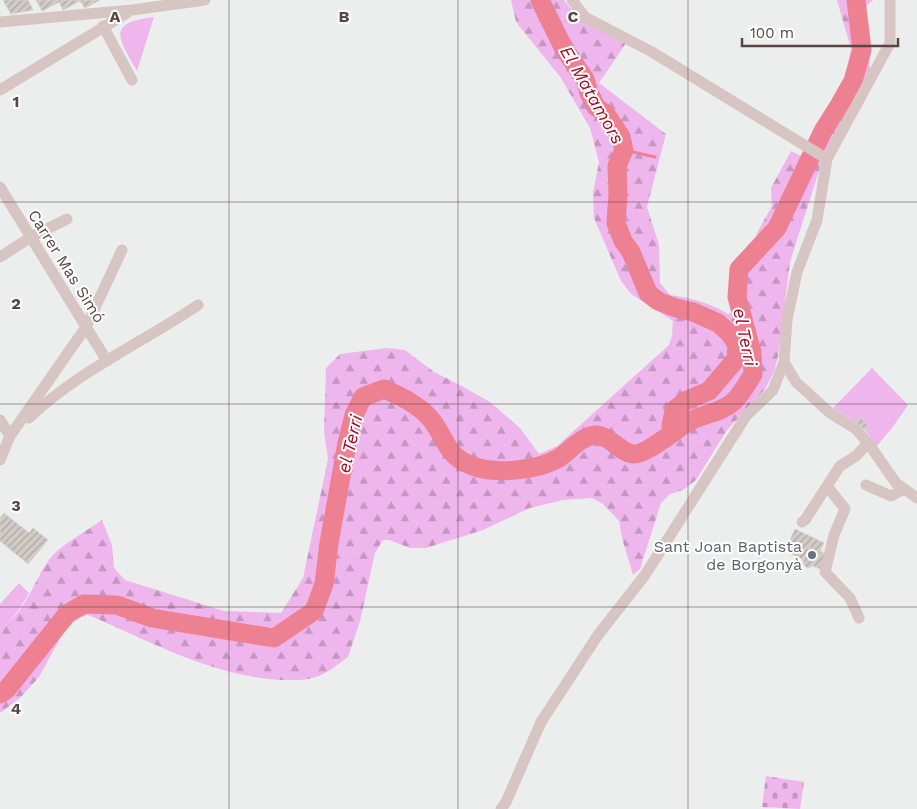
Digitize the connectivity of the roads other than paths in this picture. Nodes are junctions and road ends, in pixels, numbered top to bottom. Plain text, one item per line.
1 (206, 0) edge
2 (572, 0) edge
3 (890, 0) edge
4 (132, 10) junction
5 (0, 22) edge
6 (103, 26) junction
7 (132, 80) dead end
8 (0, 90) edge
9 (827, 159) junction
10 (0, 187) edge
11 (67, 219) dead end
12 (31, 238) junction
13 (122, 250) dead end
14 (0, 257) edge
15 (198, 306) dead end
16 (86, 328) junction
17 (107, 361) junction
18 (784, 362) junction
19 (0, 420) edge
20 (10, 436) junction
21 (868, 443) junction
22 (0, 460) edge
23 (866, 485) dead end
24 (827, 486) junction
25 (904, 489) junction
26 (917, 498) edge
27 (802, 522) dead end
28 (859, 618) dead end
29 (501, 809) edge

1 - 4 street
2 - 9 street
3 - 9 street
4 - 5 street
4 - 6 street
6 - 7 street
6 - 8 street
9 - 18 street
10 - 12 street, Carrer Mas Simó
11 - 12 street
12 - 14 street
12 - 16 street, Carrer Mas Simó
13 - 16 street
15 - 17 street
16 - 17 street, Carrer Mas Simó
16 - 20 street
17 - 20 street
18 - 21 street
18 - 29 street
19 - 20 street
20 - 22 street
21 - 24 street
21 - 25 street
23 - 25 street
24 - 27 street
24 - 28 street
25 - 26 street

